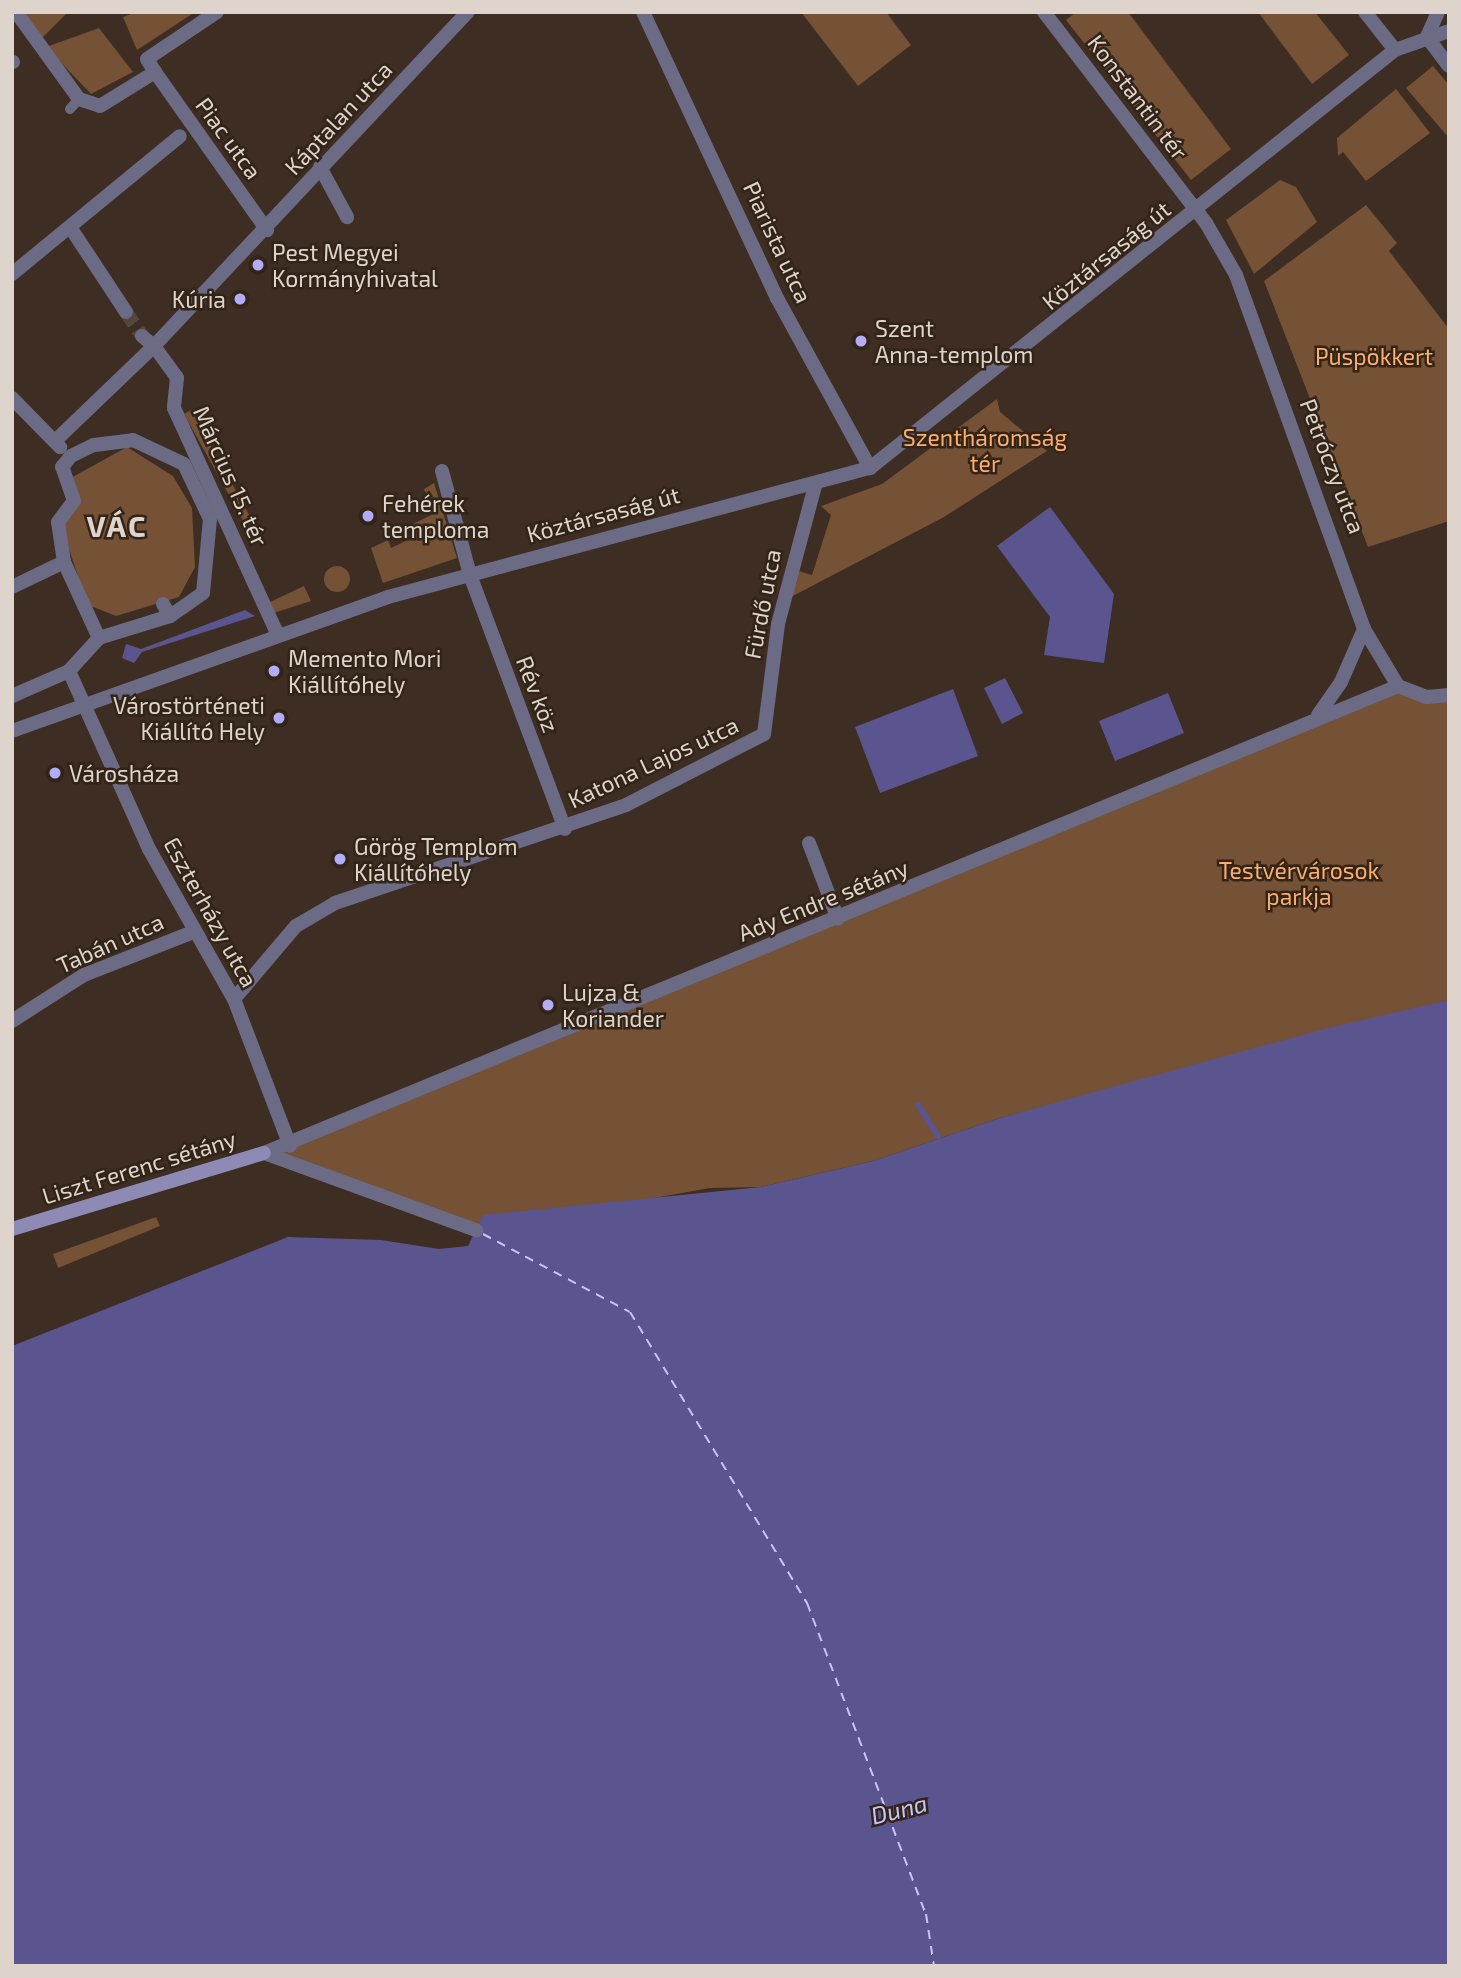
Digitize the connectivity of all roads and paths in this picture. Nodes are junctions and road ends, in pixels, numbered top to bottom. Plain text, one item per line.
1 (16, 12) edge
2 (217, 12) edge
3 (468, 12) edge
4 (643, 12) edge
5 (1044, 12) edge
6 (1365, 12) edge
7 (1438, 12) edge
8 (1449, 31) edge
9 (1427, 37) junction
10 (1395, 50) junction
11 (1449, 66) edge
12 (155, 72) junction
13 (180, 136) dead end
14 (320, 167) junction
15 (1196, 210) junction
16 (347, 217) dead end
17 (72, 230) junction
18 (268, 230) junction
19 (12, 274) edge
20 (126, 312) tunnel mouth
21 (142, 336) tunnel mouth
22 (154, 346) junction
23 (12, 398) edge
24 (55, 442) junction
25 (71, 456) junction
26 (870, 468) junction
27 (442, 471) dead end
28 (815, 486) junction
29 (64, 562) junction
30 (471, 575) junction
31 (12, 587) edge
32 (1364, 629) junction
33 (278, 635) junction
34 (99, 638) junction
35 (69, 671) junction
36 (1398, 686) junction
37 (1449, 695) edge
38 (12, 696) edge
39 (82, 704) junction
40 (1318, 715) junction
41 (12, 732) edge
42 (764, 734) joint
43 (565, 829) junction
44 (809, 843) dead end
45 (838, 919) junction
46 (193, 932) junction
47 (234, 999) junction
48 (12, 1021) edge
49 (290, 1146) junction
50 (264, 1153) junction
51 (12, 1229) edge
52 (476, 1230) dead end

1 - 12 street
2 - 12 street
3 - 14 street, Káptalan utca
4 - 26 street, Piarista utca
5 - 15 street, Konstantin tér
6 - 10 street
7 - 9 street
8 - 9 street, Köztársaság út
9 - 10 street, Köztársaság út
9 - 11 street
10 - 15 street, Köztársaság út
12 - 18 street, Piac utca
13 - 17 street
14 - 16 street
14 - 18 street, Káptalan utca
15 - 26 street, Köztársaság út
15 - 32 street, Petróczy utca
17 - 19 street
17 - 20 street
18 - 22 street, Káptalan utca
21 - 22 street, Március 15. tér
22 - 24 street
22 - 33 street, Március 15. tér
23 - 24 street
24 - 25 street
25 - 29 street
25 - 34 street
26 - 28 street, Köztársaság út
27 - 30 street, Rév köz
28 - 30 street, Köztársaság út
28 - 42 street, Fürdő utca
29 - 31 street
29 - 34 street
30 - 33 street
30 - 43 street, Rév köz
32 - 36 street, Petróczy utca
32 - 40 street
33 - 39 street
34 - 35 street
35 - 38 street
35 - 39 street, Eszterházy utca
36 - 37 street
36 - 40 street, Ady Endre sétány
39 - 41 street
39 - 46 street, Eszterházy utca
40 - 45 street, Ady Endre sétány
42 - 43 street, Katona Lajos utca
43 - 47 street, Katona Lajos utca
44 - 45 street
45 - 49 street, Ady Endre sétány
46 - 47 street, Eszterházy utca
46 - 48 street, Tabán utca
47 - 49 street, Eszterházy utca
49 - 50 street, Ady Endre sétány
50 - 51 street, Liszt Ferenc sétány
50 - 52 street, Liszt Ferenc sétány

